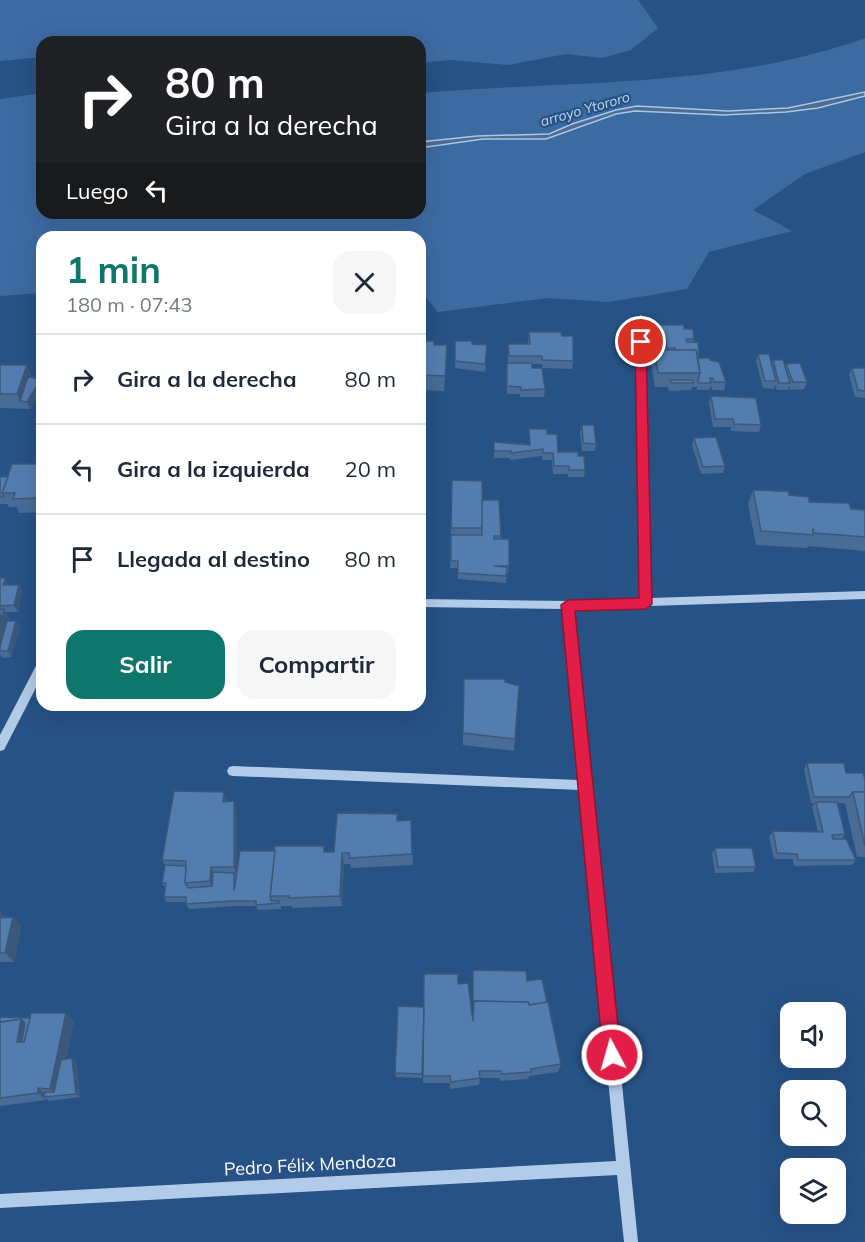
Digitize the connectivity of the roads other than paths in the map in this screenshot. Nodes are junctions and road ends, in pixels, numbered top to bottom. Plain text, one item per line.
1 (640, 318) dead end
2 (865, 595) edge
3 (426, 603) edge
4 (646, 604) junction
5 (568, 605) junction
6 (36, 677) edge
7 (0, 746) edge
8 (232, 771) dead end
9 (585, 784) junction
10 (622, 1168) junction
11 (0, 1202) edge
12 (631, 1242) edge

1 - 4 street
2 - 4 street
3 - 5 street
4 - 5 street
5 - 9 street
6 - 7 street
8 - 9 street
9 - 10 street
10 - 11 street, Pedro Félix Mendoza
10 - 12 street

